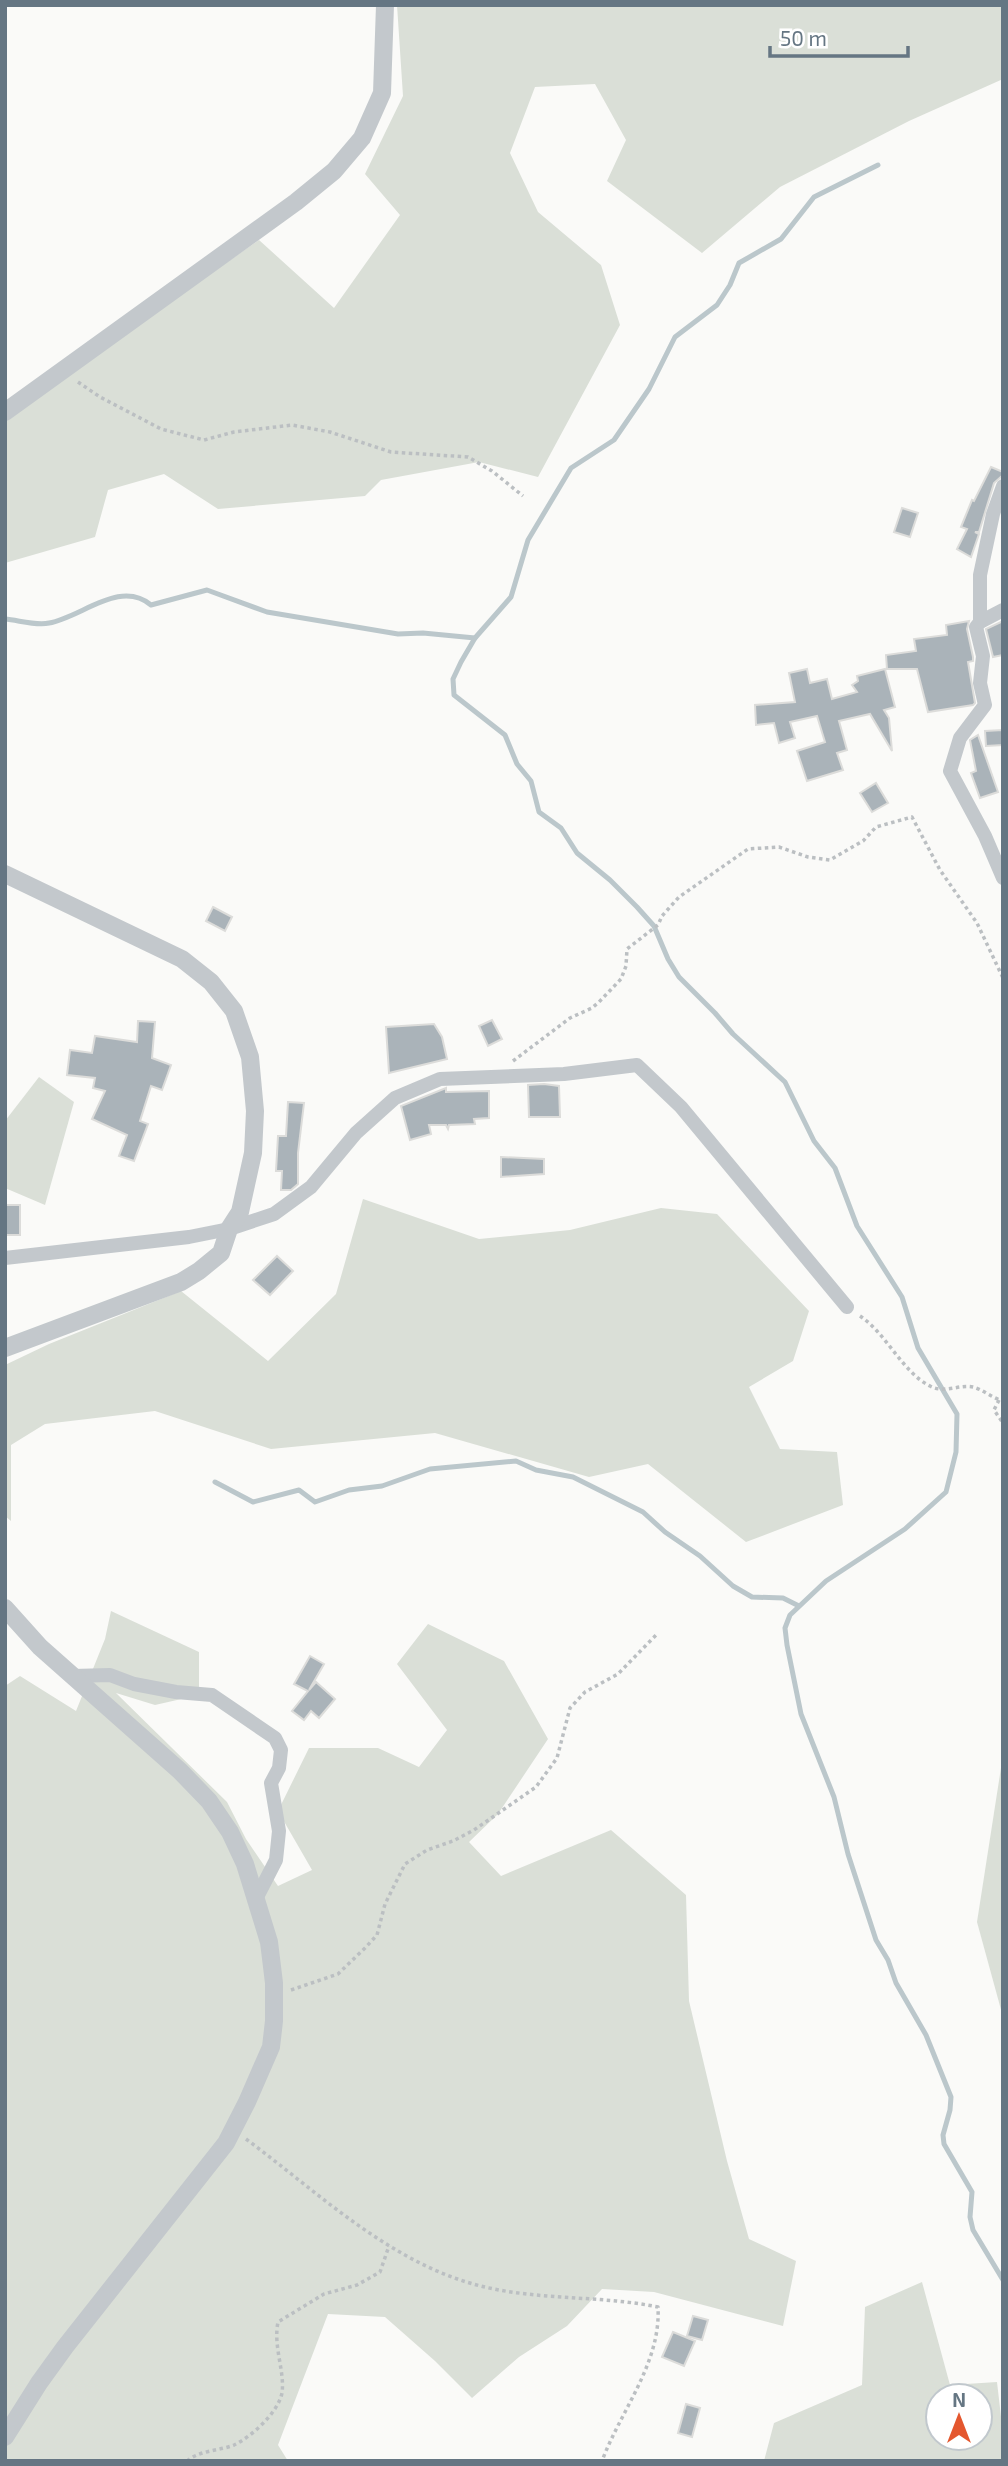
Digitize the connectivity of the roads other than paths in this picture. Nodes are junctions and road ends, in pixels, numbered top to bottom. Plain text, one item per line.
1 (385, 5) edge
2 (5, 412) edge
3 (1003, 486) edge
4 (1003, 610) edge
5 (980, 622) junction
6 (5, 874) edge
7 (1003, 878) edge
8 (229, 1229) junction
9 (5, 1258) edge
10 (847, 1307) road end
11 (5, 1348) edge
12 (5, 1608) edge
13 (73, 1676) junction
14 (256, 1899) junction
15 (5, 2437) edge

1 - 2 street
3 - 5 street
4 - 5 street
5 - 7 street
6 - 8 street
8 - 9 street
8 - 10 street
8 - 11 street
12 - 13 street
13 - 14 street
13 - 14 street
14 - 15 street

